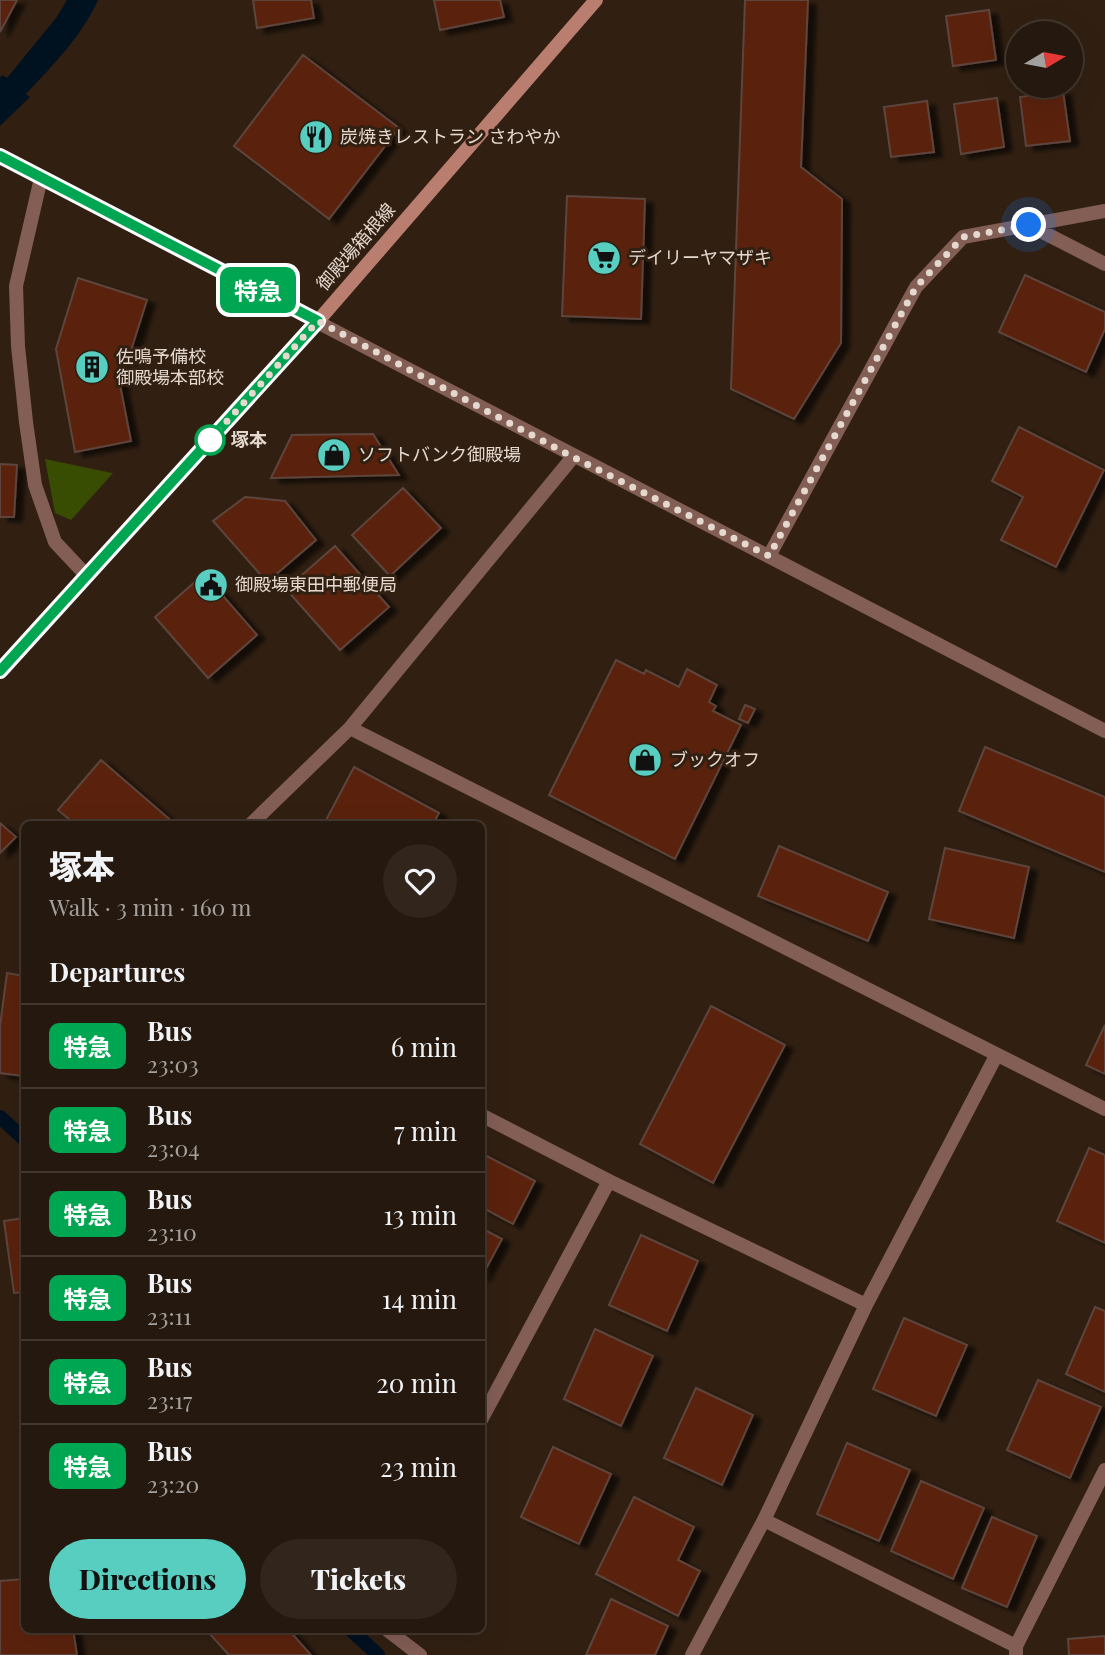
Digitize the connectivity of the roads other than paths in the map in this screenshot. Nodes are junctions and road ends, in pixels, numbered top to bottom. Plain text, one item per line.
1 (596, 0) edge
2 (0, 156) edge
3 (41, 178) junction
4 (1105, 211) edge
5 (1029, 225) junction
6 (1105, 264) edge
7 (318, 321) junction
8 (573, 457) junction
9 (769, 556) junction
10 (86, 575) junction
11 (0, 671) edge
12 (350, 728) junction
13 (1105, 731) edge
14 (254, 821) edge
15 (996, 1056) junction
16 (1105, 1109) edge
17 (485, 1117) edge
18 (609, 1181) junction
19 (866, 1305) junction
20 (485, 1413) edge
21 (1105, 1470) edge
22 (764, 1520) junction
23 (391, 1633) edge
24 (1016, 1650) edge
25 (420, 1655) edge
26 (692, 1655) edge

1 - 7 main road, 御殿場箱根線
2 - 3 street
3 - 7 street
3 - 10 street
4 - 5 street
5 - 6 street
5 - 9 street
7 - 8 street
7 - 10 main road, 御殿場箱根線
8 - 9 street
8 - 12 street
9 - 13 street
10 - 11 main road, 御殿場箱根線
12 - 14 street
12 - 15 street
15 - 16 street
15 - 19 street
17 - 18 street
18 - 19 street
18 - 20 street
19 - 22 street
21 - 24 street
22 - 24 street
22 - 26 street
23 - 25 street

